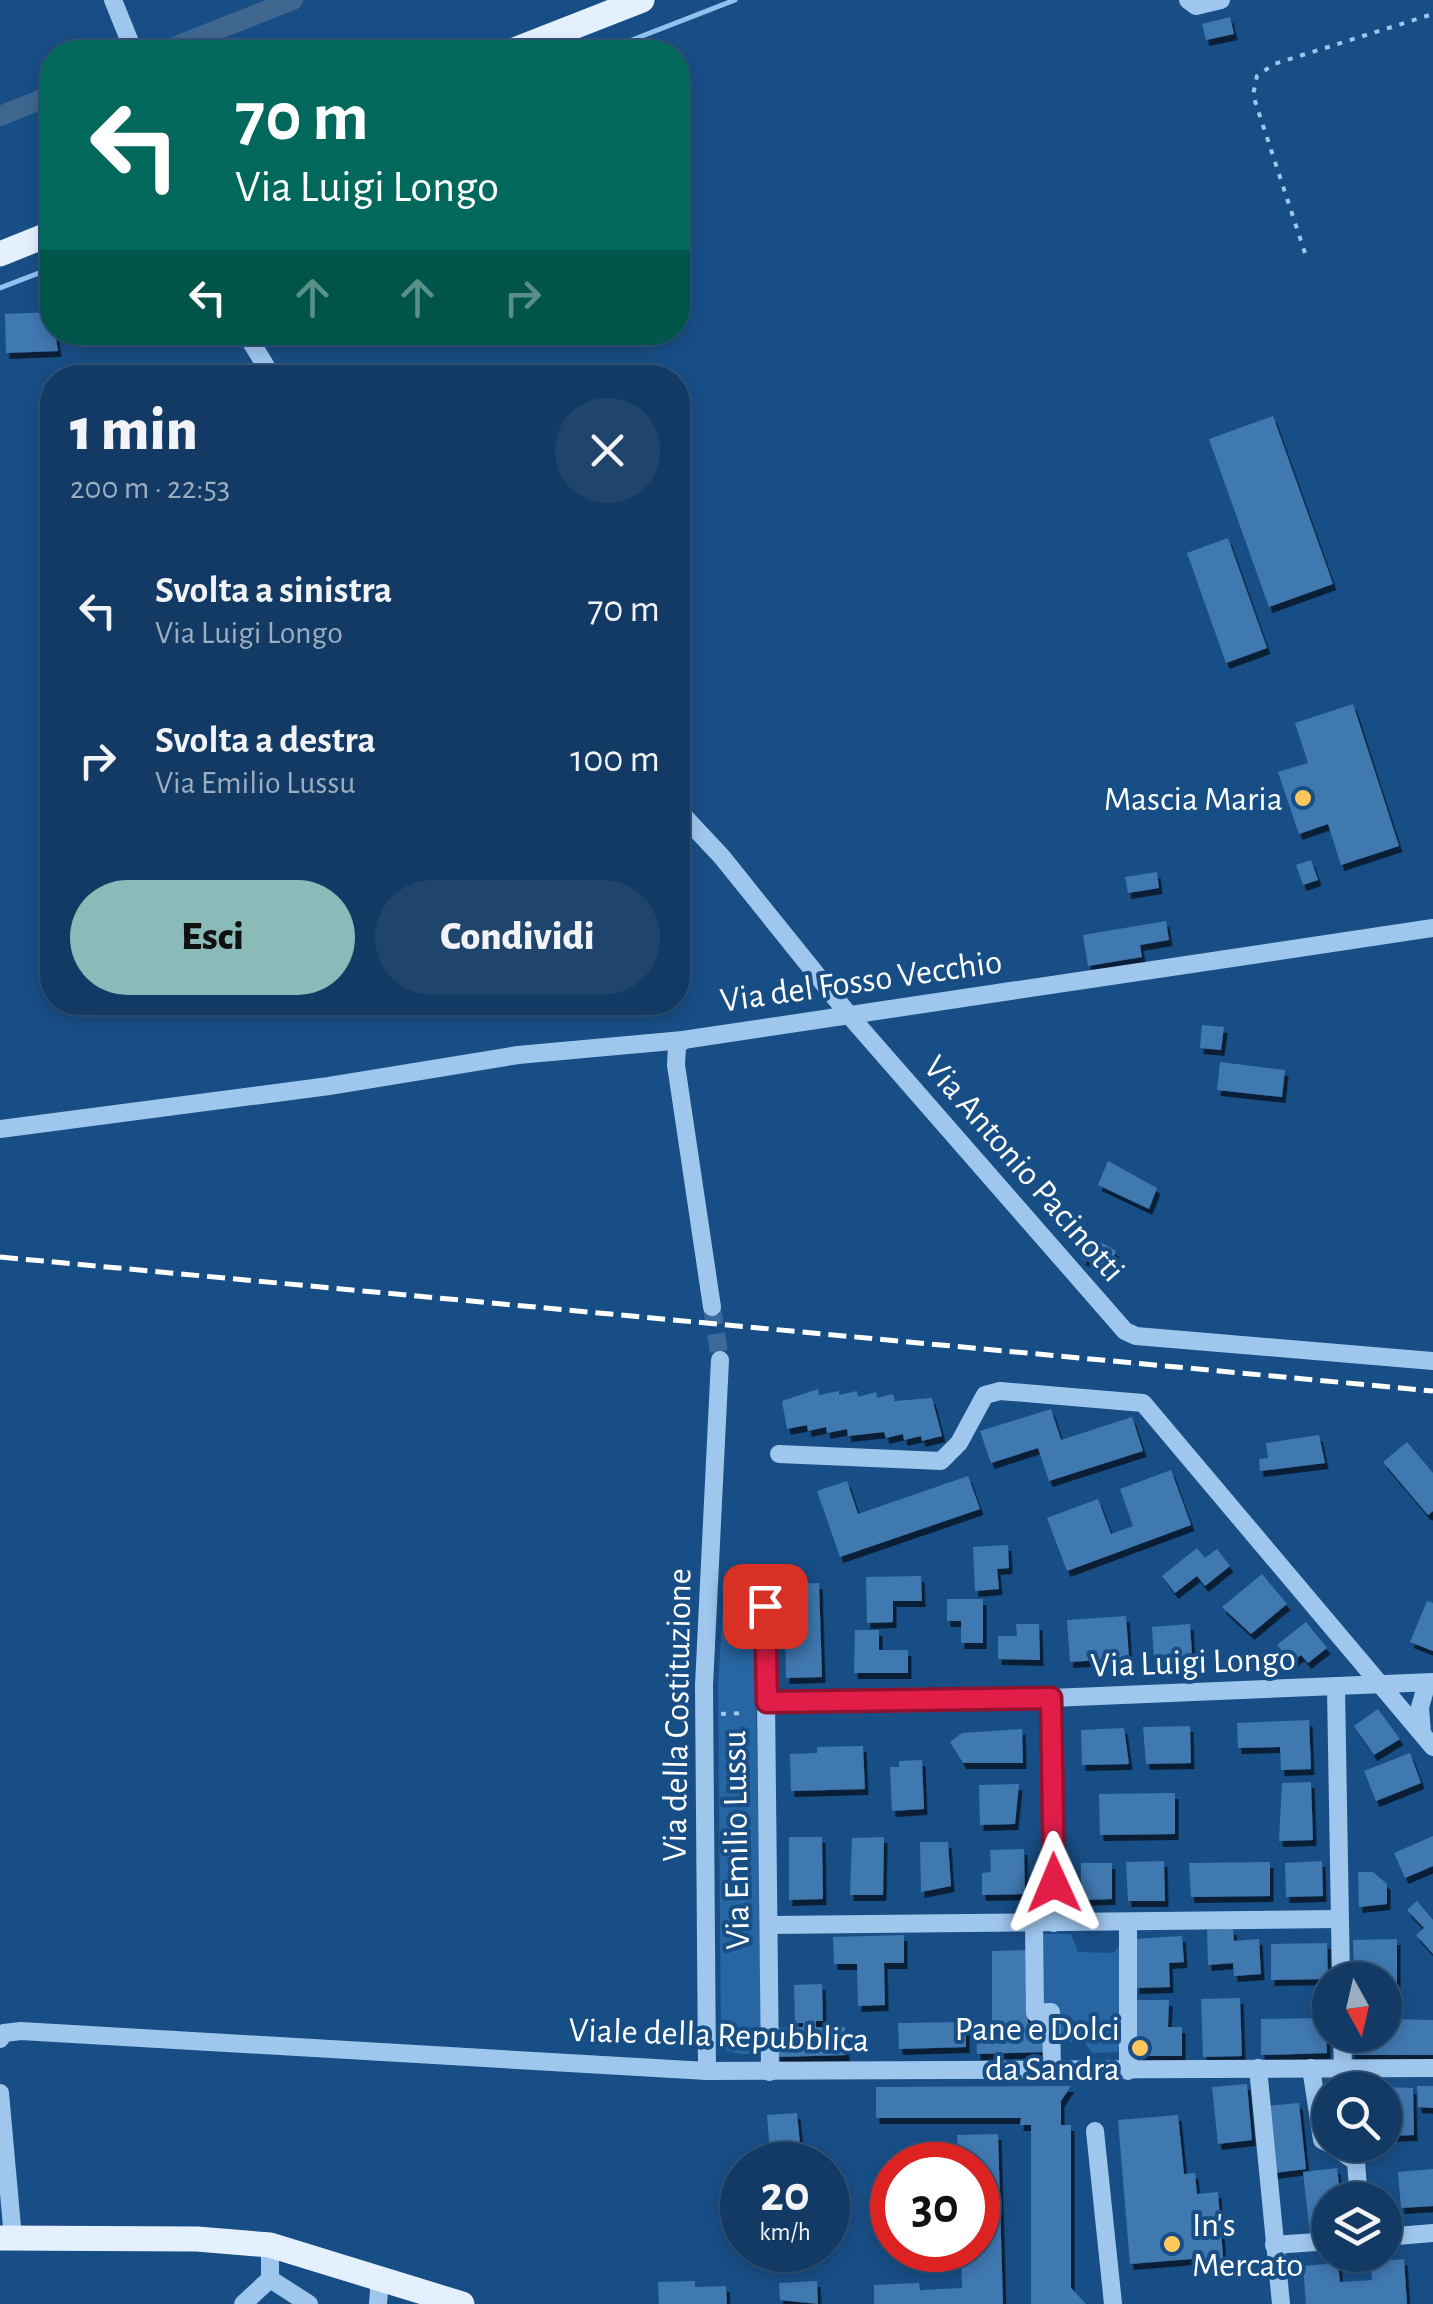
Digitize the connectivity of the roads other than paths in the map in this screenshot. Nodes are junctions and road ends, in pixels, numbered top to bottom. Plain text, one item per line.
1 (113, 0) edge
2 (642, 0) edge
3 (1188, 0) edge
4 (1221, 0) edge
5 (129, 40) edge
6 (540, 40) edge
7 (40, 238) edge
8 (0, 254) edge
9 (690, 823) edge
10 (1433, 928) edge
11 (849, 1016) junction
12 (683, 1040) junction
13 (0, 1129) edge
14 (712, 1308) tunnel mouth
15 (720, 1360) tunnel mouth
16 (1433, 1361) edge
17 (779, 1454) dead end
18 (765, 1606) dead end
19 (1430, 1683) edge
20 (1382, 1686) junction
21 (1336, 1688) junction
22 (1051, 1698) junction
23 (767, 1708) junction
24 (1428, 1740) edge
25 (1339, 1920) junction
26 (1128, 1923) junction
27 (1034, 1924) junction
28 (1054, 1924) junction
29 (769, 1925) junction
30 (1340, 1962) edge
31 (1, 2033) edge
32 (1343, 2052) edge
33 (1258, 2068) junction
34 (1311, 2068) junction
35 (1343, 2068) junction
36 (1433, 2068) edge
37 (707, 2071) junction
38 (1128, 2071) junction
39 (770, 2072) junction
40 (1052, 2072) junction
41 (1312, 2075) edge
42 (0, 2093) edge
43 (1094, 2131) dead end
44 (1433, 2233) edge
45 (1402, 2235) edge
46 (6, 2238) edge
47 (1312, 2242) edge
48 (270, 2245) junction
49 (1274, 2245) junction
50 (380, 2277) junction
51 (270, 2279) junction
52 (243, 2304) edge
53 (309, 2304) edge
54 (378, 2304) edge
55 (462, 2304) edge
56 (1112, 2304) edge
57 (1281, 2304) edge

1 - 5 street
2 - 6 main road
3 - 4 street
7 - 8 main road
9 - 11 street, Via Antonio Pacinotti
10 - 11 street, Via del Fosso Vecchio
11 - 12 street, Via del Fosso Vecchio
11 - 16 street, Via Antonio Pacinotti
12 - 13 street, Via del Fosso Vecchio
12 - 14 street
15 - 37 street, Via della Costituzione
17 - 20 street
18 - 23 street, Via Emilio Lussu
19 - 20 street, Via Luigi Longo
19 - 24 street
20 - 21 street, Via Luigi Longo
20 - 24 street
21 - 22 street, Via Luigi Longo
21 - 25 street
22 - 23 street, Via Luigi Longo
22 - 28 street
23 - 29 street, Via Emilio Lussu
25 - 26 street
25 - 30 street
26 - 28 street
26 - 38 street
27 - 28 street
27 - 29 street
27 - 40 street
29 - 39 street, Via Emilio Lussu
31 - 37 street, Viale della Repubblica
32 - 35 street
33 - 34 street, Viale della Repubblica
33 - 38 street, Viale della Repubblica
33 - 49 street
34 - 35 street, Viale della Repubblica
34 - 41 street
35 - 36 street, Viale della Repubblica
37 - 39 street, Viale della Repubblica
38 - 40 street, Viale della Repubblica
39 - 40 street, Viale della Repubblica
42 - 46 street
43 - 56 street
44 - 45 street
46 - 48 main road
47 - 49 street
48 - 50 main road
48 - 51 street
49 - 57 street
50 - 54 street
50 - 55 main road
51 - 52 street
51 - 53 street

